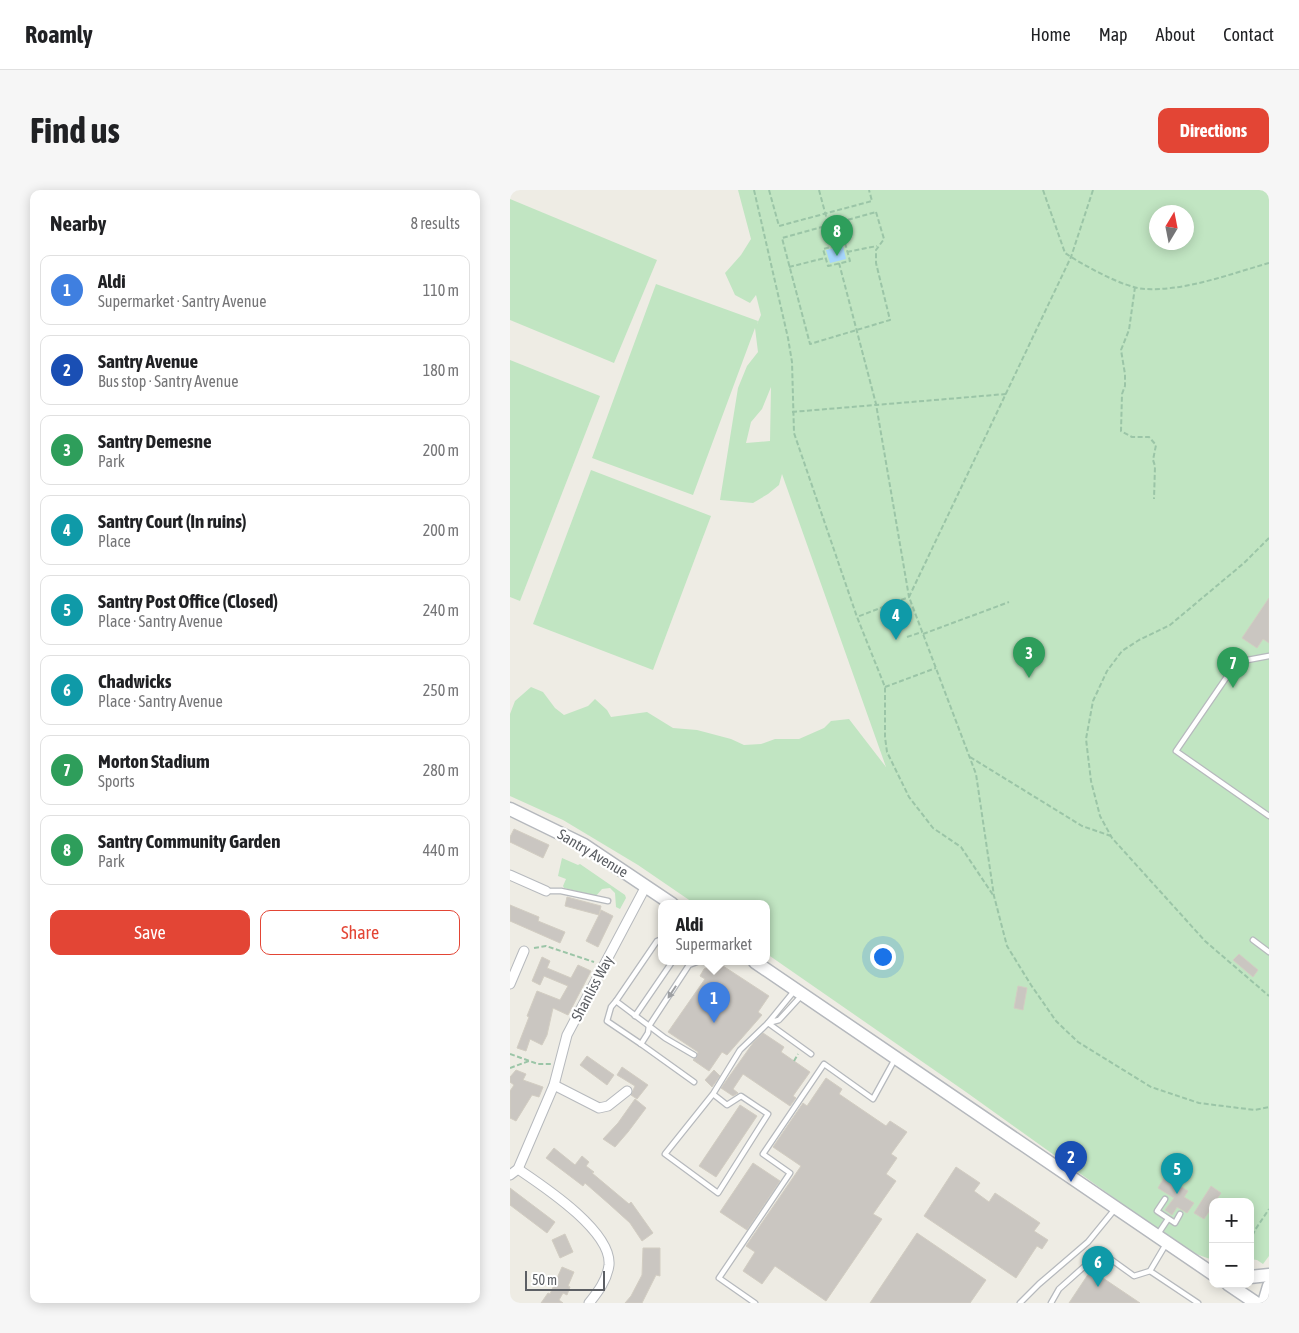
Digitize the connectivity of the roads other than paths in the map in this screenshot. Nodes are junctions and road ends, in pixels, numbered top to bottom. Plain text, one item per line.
1 (1269, 656) edge
2 (510, 809) edge
3 (1269, 816) edge
4 (510, 875) edge
5 (546, 891) joint
6 (644, 891) junction
7 (663, 900) edge
8 (608, 901) dead end
9 (1253, 940) dead end
10 (658, 941) edge
11 (524, 950) road end
12 (1269, 952) edge
13 (670, 965) edge
14 (689, 965) edge
15 (759, 965) edge
16 (513, 971) edge
17 (510, 984) edge
18 (799, 992) junction
19 (616, 1001) junction
20 (635, 1016) junction
21 (768, 1023) junction
22 (649, 1026) junction
23 (641, 1044) junction
24 (811, 1054) dead end
25 (694, 1055) dead end
26 (896, 1058) junction
27 (694, 1082) dead end
28 (554, 1086) junction
29 (627, 1091) dead end
30 (712, 1094) junction
31 (518, 1168) junction
32 (510, 1175) edge
33 (1165, 1198) dead end
34 (1116, 1208) junction
35 (1180, 1214) dead end
36 (1168, 1219) junction
37 (1162, 1239) junction
38 (1150, 1270) junction
39 (1209, 1270) edge
40 (1269, 1275) edge
41 (1254, 1277) edge
42 (1269, 1286) edge
43 (1234, 1288) edge
44 (589, 1303) edge
45 (755, 1303) edge
46 (1020, 1303) edge
47 (1051, 1303) edge
48 (1198, 1303) edge
49 (1256, 1303) edge
50 (1264, 1303) edge

1 - 3 lane
2 - 6 main road, Santry Avenue
4 - 5 street
5 - 8 lane
6 - 7 main road, Santry Avenue
6 - 28 street, Shanliss Way
9 - 12 lane
10 - 19 lane
11 - 16 street
13 - 20 lane
14 -> 22 lane
15 - 18 main road
16 - 17 street
18 - 21 lane
18 - 21 lane
18 - 26 main road
19 - 20 lane
19 - 23 lane
20 - 22 lane
21 - 24 lane
21 - 30 lane
22 - 23 lane
22 - 25 lane
23 - 27 lane
26 - 34 main road
26 - 45 lane
28 - 29 street
28 - 31 street, Shanliss Way
30 - 30 lane
31 - 32 street, Shanliss Way
31 - 44 street
33 - 36 lane
34 - 37 main road
34 - 46 lane
35 - 36 lane
36 - 37 lane
37 - 38 lane
37 - 39 main road
38 - 47 lane
38 - 48 lane
40 - 41 main road
42 - 50 main road
43 - 49 main road

